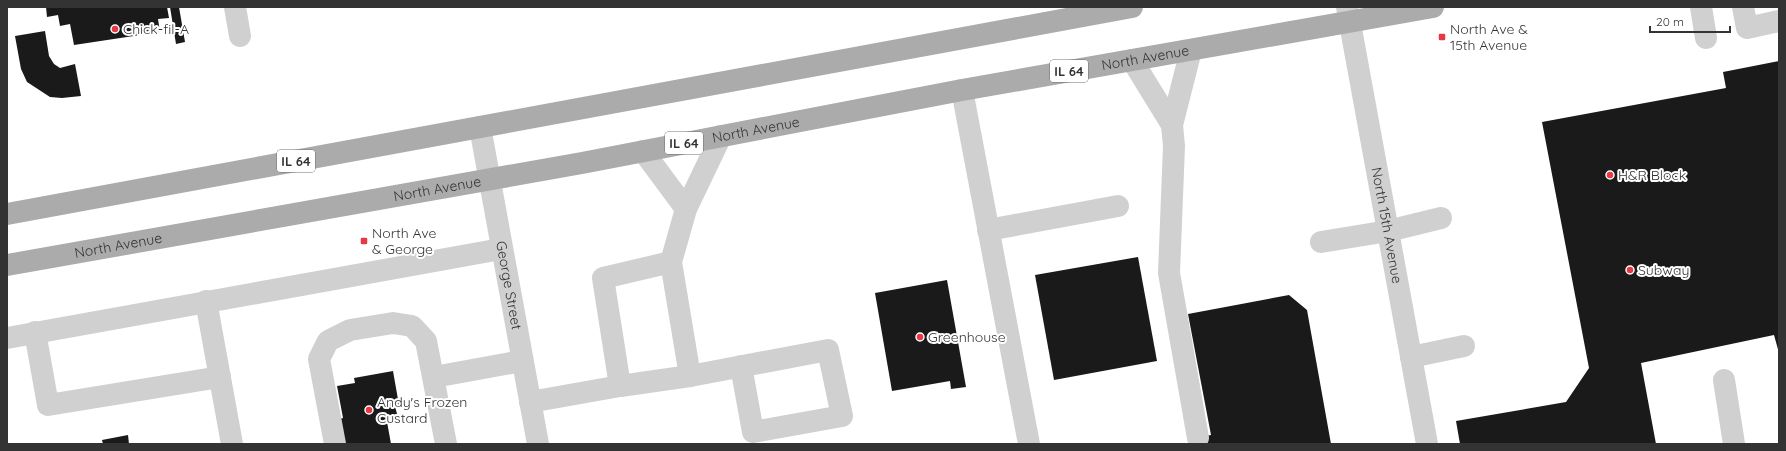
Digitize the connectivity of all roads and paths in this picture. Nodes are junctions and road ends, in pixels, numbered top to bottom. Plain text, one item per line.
1 (235, 7) edge
2 (1132, 7) edge
3 (1433, 7) edge
4 (1701, 7) edge
5 (1743, 7) edge
6 (1348, 14) edge
7 (1779, 22) edge
8 (240, 36) dead end
9 (1706, 38) dead end
10 (1191, 50) junction
11 (1132, 60) junction
12 (962, 90) junction
13 (1172, 125) junction
14 (480, 127) junction
15 (721, 136) junction
16 (643, 151) junction
17 (488, 178) junction
18 (1118, 206) dead end
19 (686, 209) junction
20 (7, 214) edge
21 (1441, 218) dead end
22 (988, 230) junction
23 (1388, 231) junction
24 (1321, 242) dead end
25 (501, 249) junction
26 (671, 262) junction
27 (7, 265) edge
28 (206, 301) junction
29 (35, 332) junction
30 (7, 338) edge
31 (1464, 346) dead end
32 (1411, 357) junction
33 (522, 361) junction
34 (741, 366) junction
35 (220, 376) junction
36 (690, 376) junction
37 (434, 377) junction
38 (1724, 380) dead end
39 (620, 386) junction
40 (530, 402) junction
41 (1198, 438) dead end
42 (232, 444) edge
43 (335, 444) edge
44 (446, 444) edge
45 (538, 444) edge
46 (1029, 444) edge
47 (1427, 444) edge
48 (1734, 444) edge

1 - 8 street
2 - 14 main road, IL 64
3 - 6 main road, North Avenue / IL 64
4 - 9 street
5 - 7 street
6 - 10 main road, North Avenue / IL 64
6 - 23 street, North 15th Avenue
10 - 11 main road, North Avenue / IL 64
10 - 13 street
11 - 12 main road, North Avenue / IL 64
11 - 13 street
12 - 15 main road, North Avenue / IL 64
12 - 22 street
13 - 41 street
14 - 17 street, George Street
14 - 20 main road, IL 64
15 - 16 main road, North Avenue / IL 64
15 - 19 street
16 - 17 main road, North Avenue / IL 64
16 - 19 street
17 - 25 street, George Street
17 - 27 main road, North Avenue / IL 64
18 - 22 street
19 - 26 street
21 - 23 street
22 - 46 street
23 - 24 street
23 - 32 street, North 15th Avenue
25 - 28 street
25 - 33 street, George Street
26 - 36 street
26 - 39 street
28 - 29 street
28 - 35 street
29 - 30 street
29 - 35 street
31 - 32 street
32 - 47 street, North 15th Avenue
33 - 37 street
33 - 40 street, George Street
34 - 34 street
34 - 36 street
35 - 42 street
36 - 39 street
37 - 43 street
37 - 44 street
38 - 48 street
39 - 40 street
40 - 45 street, George Street

